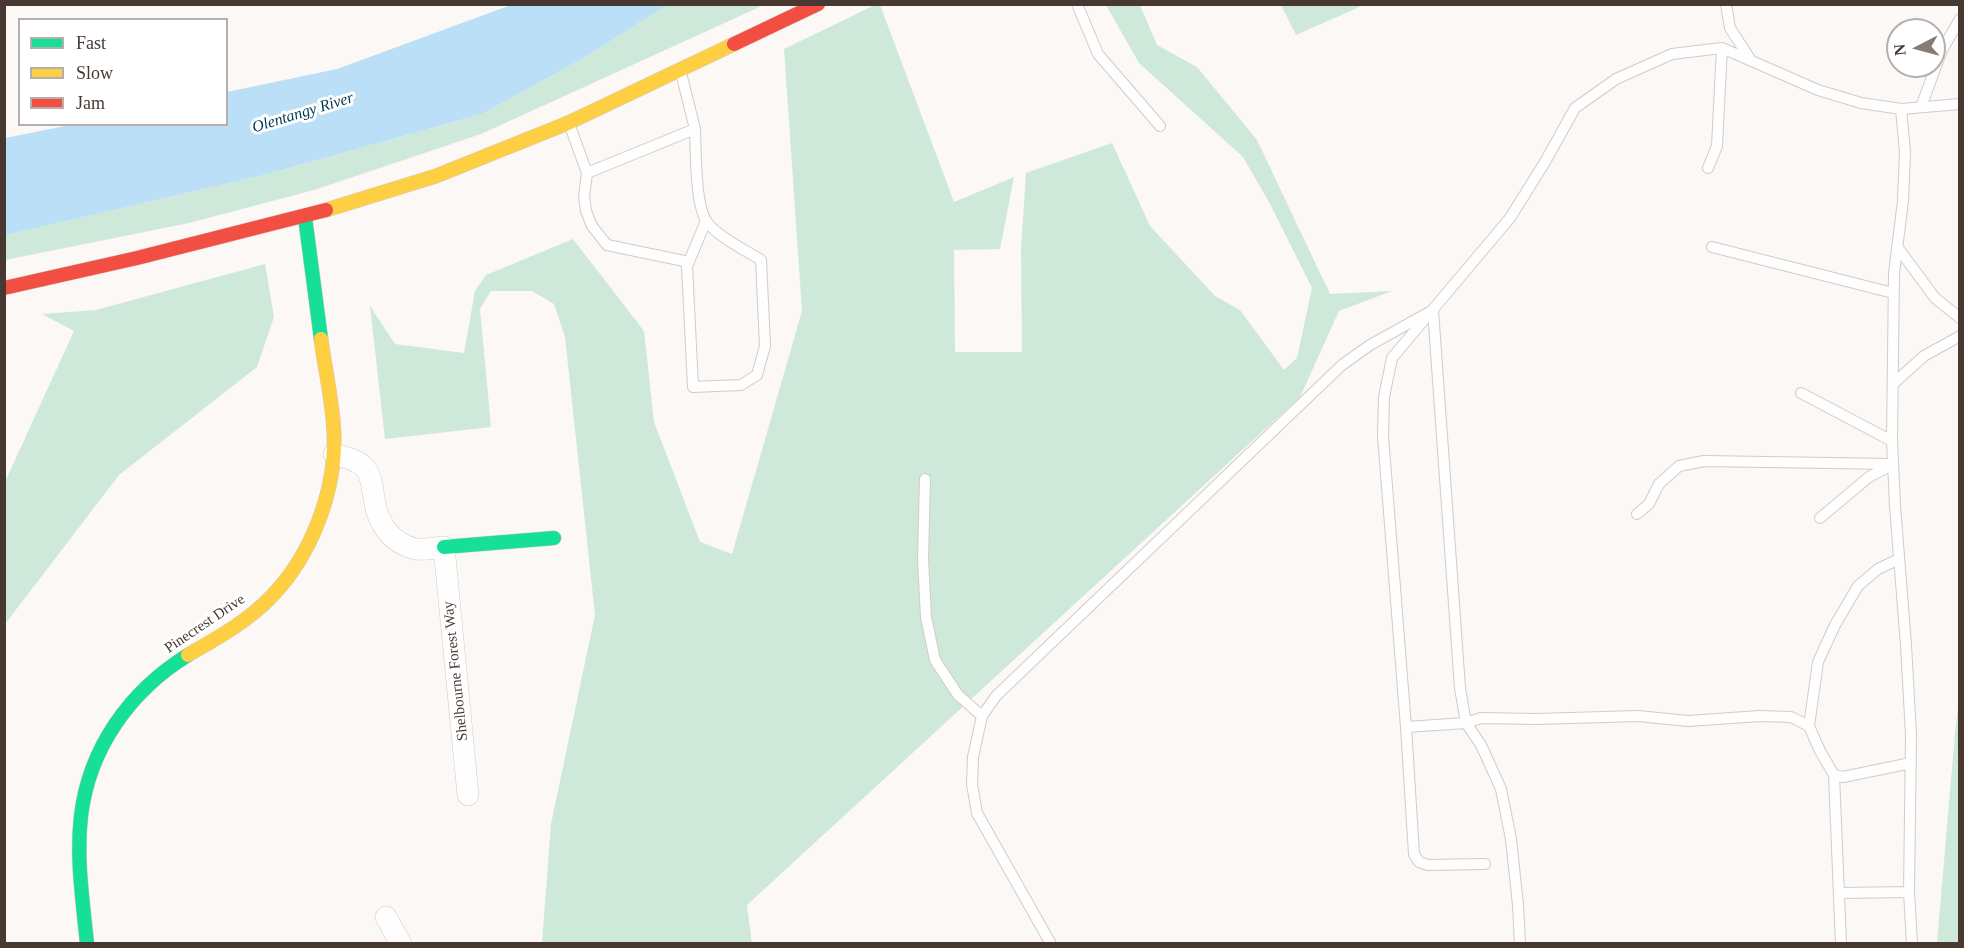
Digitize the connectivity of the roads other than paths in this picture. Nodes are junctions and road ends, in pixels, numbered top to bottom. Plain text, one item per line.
1 (818, 4) edge
2 (1077, 4) edge
3 (1726, 4) edge
4 (1959, 19) edge
5 (1722, 48) junction
6 (1750, 59) junction
7 (681, 70) junction
8 (1959, 104) edge
9 (1921, 107) junction
10 (1901, 109) junction
11 (568, 123) junction
12 (1160, 126) dead end
13 (695, 129) junction
14 (1708, 168) dead end
15 (587, 172) junction
16 (305, 217) junction
17 (706, 221) junction
18 (1712, 247) dead end
19 (1898, 248) junction
20 (689, 262) junction
21 (4, 288) edge
22 (1893, 293) junction
23 (1433, 310) junction
24 (1959, 318) edge
25 (1959, 336) edge
26 (1893, 384) junction
27 (1801, 393) dead end
28 (1892, 441) junction
29 (334, 454) junction
30 (1893, 464) junction
31 (926, 479) dead end
32 (1637, 514) dead end
33 (1820, 518) dead end
34 (554, 538) dead end
35 (444, 547) junction
36 (1899, 559) junction
37 (982, 716) junction
38 (1466, 723) junction
39 (1809, 726) junction
40 (1406, 727) junction
41 (1911, 763) junction
42 (1834, 775) junction
43 (468, 795) dead end
44 (1485, 864) dead end
45 (1909, 892) junction
46 (1839, 893) junction
47 (386, 916) dead end
48 (87, 944) edge
49 (401, 944) edge
50 (1051, 944) edge
51 (1520, 944) edge
52 (1841, 944) edge
53 (1912, 944) edge

1 - 7 main road
2 - 12 lane
3 - 6 lane
4 - 9 lane
5 - 6 lane
5 - 14 lane
5 - 23 lane
6 - 10 lane
7 - 11 main road
7 - 13 lane
8 - 9 lane
9 - 10 lane
10 - 19 lane
11 - 15 lane
11 - 16 main road
13 - 15 lane
13 - 17 lane
15 - 20 lane
16 - 21 main road
16 - 29 main road, Pinecrest Drive
17 - 20 lane
17 - 20 lane
18 - 22 lane
19 - 22 lane
19 - 24 lane
22 - 26 lane
23 - 37 lane
23 - 38 lane
23 - 40 lane
25 - 26 lane
26 - 28 lane
27 - 28 lane
28 - 30 lane
29 - 35 street
29 - 48 main road, Pinecrest Drive
30 - 32 lane
30 - 33 lane
30 - 36 lane
31 - 37 lane
34 - 35 main road
35 - 43 street, Shelbourne Forest Way
36 - 39 lane
36 - 41 lane
37 - 50 lane
38 - 39 lane
38 - 40 lane
38 - 51 lane
39 - 42 lane
40 - 44 lane
41 - 42 lane
41 - 45 lane
42 - 46 lane
45 - 46 lane
45 - 53 lane
46 - 52 lane
47 - 49 street

